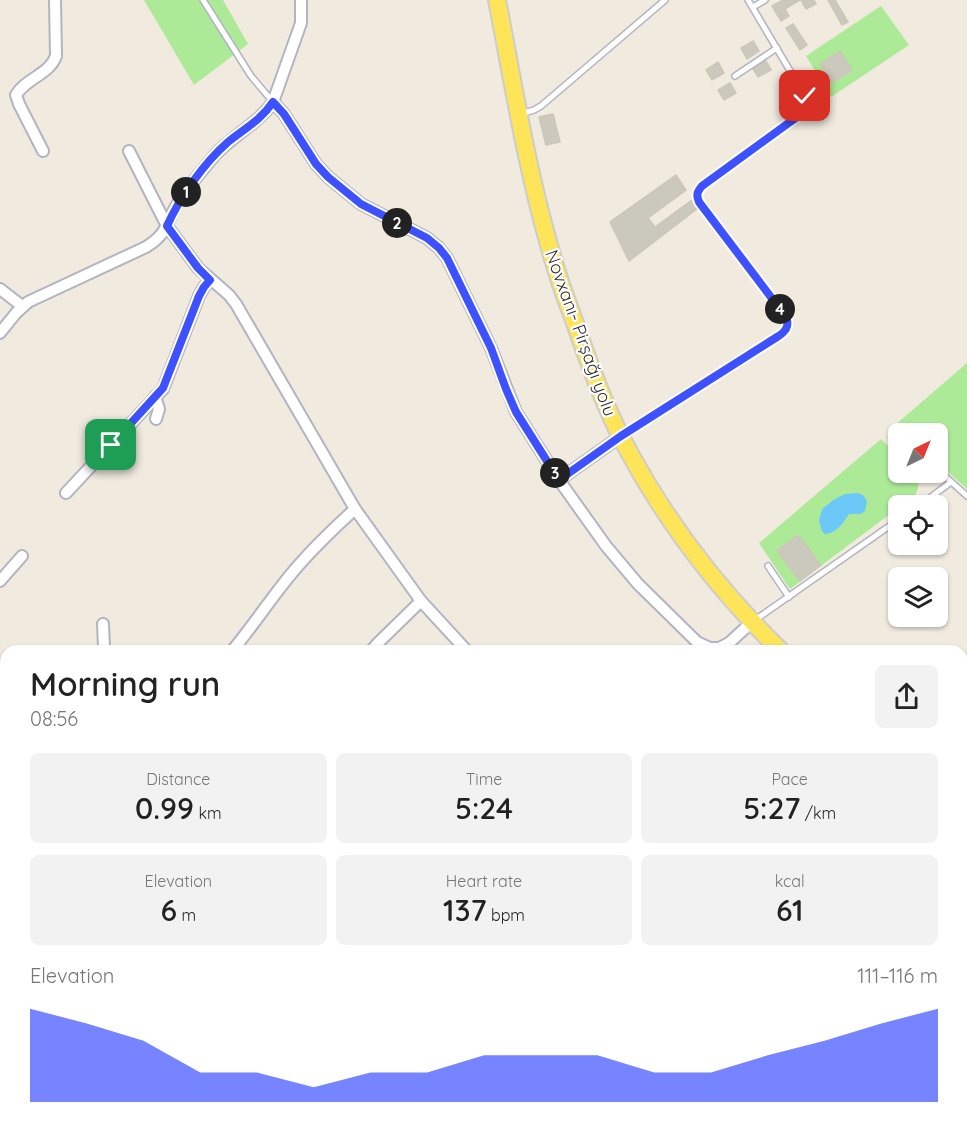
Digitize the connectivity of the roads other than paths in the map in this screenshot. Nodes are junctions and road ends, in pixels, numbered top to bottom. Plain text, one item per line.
1 (55, 0) edge
2 (203, 0) edge
3 (301, 0) edge
4 (497, 0) edge
5 (665, 0) edge
6 (748, 0) edge
7 (765, 0) edge
8 (753, 7) junction
9 (777, 48) junction
10 (735, 76) dead end
11 (273, 102) junction
12 (520, 114) junction
13 (43, 151) dead end
14 (129, 151) dead end
15 (167, 226) junction
16 (210, 280) junction
17 (0, 289) edge
18 (22, 306) junction
19 (0, 333) edge
20 (155, 397) junction
21 (156, 419) dead end
22 (621, 436) junction
23 (559, 480) junction
24 (948, 480) edge
25 (951, 483) junction
26 (66, 493) dead end
27 (934, 495) edge
28 (967, 496) edge
29 (355, 509) junction
30 (888, 527) edge
31 (22, 556) dead end
32 (768, 566) dead end
33 (0, 581) edge
34 (789, 597) junction
35 (421, 601) junction
36 (752, 622) junction
37 (104, 624) dead end
38 (104, 645) edge
39 (237, 645) edge
40 (376, 645) edge
41 (461, 645) edge
42 (704, 645) edge
43 (725, 645) edge
44 (775, 645) edge

1 - 13 street
2 - 11 lane
3 - 11 street
4 - 12 main road, Novxanı- Pirşağı yolu
5 - 12 lane
6 - 8 lane
7 - 8 lane
8 - 9 lane
9 - 10 lane
9 - 22 lane
11 - 15 street
11 - 23 street
12 - 22 main road, Novxanı- Pirşağı yolu
14 - 15 street
15 - 16 street
15 - 18 street
16 - 20 street
16 - 29 street
17 - 18 street
18 - 19 street
20 - 21 street
20 - 26 street
22 - 23 street
22 - 36 main road, Novxanı- Pirşağı yolu
23 - 42 street
24 - 25 lane
25 - 27 lane
25 - 28 lane
29 - 35 street
29 - 39 street
30 - 34 lane
31 - 33 street
32 - 34 lane
34 - 36 lane
35 - 40 street
35 - 41 street
36 - 43 street
36 - 44 main road, Novxanı- Pirşağı yolu
37 - 38 street

